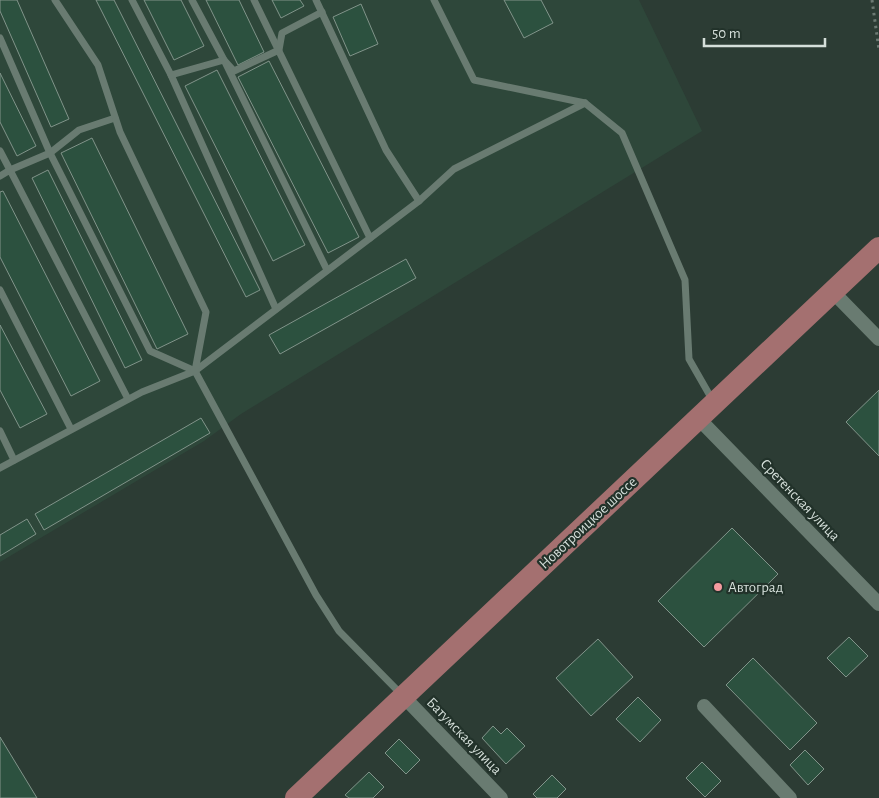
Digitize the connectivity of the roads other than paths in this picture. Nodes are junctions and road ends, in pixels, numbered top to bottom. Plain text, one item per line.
1 (55, 0) edge
2 (132, 0) edge
3 (192, 0) edge
4 (254, 0) edge
5 (316, 0) edge
6 (434, 0) edge
7 (322, 12) junction
8 (0, 38) edge
9 (278, 50) junction
10 (224, 60) junction
11 (171, 75) junction
12 (585, 103) junction
13 (115, 118) junction
14 (0, 151) edge
15 (50, 153) junction
16 (10, 170) junction
17 (0, 176) edge
18 (419, 201) junction
19 (370, 238) junction
20 (879, 248) edge
21 (327, 270) junction
22 (0, 290) edge
23 (833, 292) junction
24 (276, 309) junction
25 (879, 339) edge
26 (195, 371) junction
27 (128, 399) junction
28 (715, 403) junction
29 (699, 419) junction
30 (71, 430) junction
31 (0, 431) edge
32 (14, 460) junction
33 (0, 468) edge
34 (879, 604) edge
35 (404, 697) junction
36 (704, 706) dead end
37 (296, 798) edge
38 (501, 798) edge
39 (790, 798) edge

1 - 13 lane
2 - 11 lane
3 - 10 lane
4 - 9 lane
5 - 7 lane
6 - 12 lane
7 - 9 lane
7 - 18 lane
8 - 15 lane
9 - 10 lane
9 - 19 lane
10 - 11 lane
10 - 21 lane
11 - 24 lane
12 - 18 lane
12 - 28 lane
13 - 15 lane
13 - 26 lane
14 - 16 lane
15 - 16 lane
15 - 26 lane
16 - 17 lane
16 - 27 lane
18 - 19 lane
19 - 21 lane
20 - 23 main road, Новотроицкое шоссе
21 - 24 lane
22 - 30 lane
23 - 25 street
23 - 28 main road, Новотроицкое шоссе
24 - 26 lane
26 - 27 lane
26 - 35 lane
27 - 30 lane
28 - 29 main road, Новотроицкое шоссе
29 - 34 street, Сретенская улица
29 - 35 main road, Новотроицкое шоссе
30 - 32 lane
31 - 32 lane
32 - 33 lane
35 - 37 main road, Новотроицкое шоссе
35 - 38 street, Батумская улица
36 - 39 street

